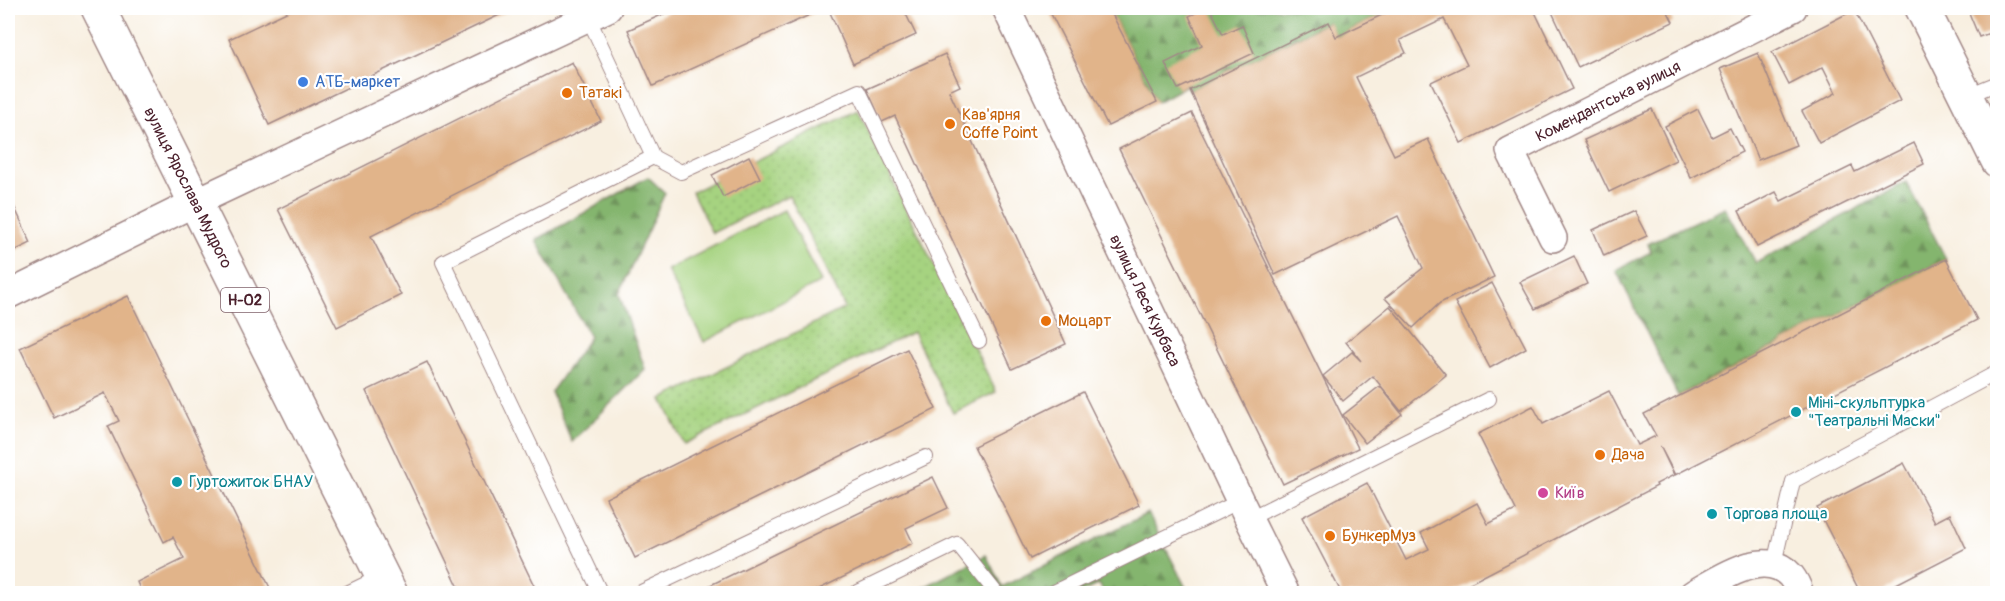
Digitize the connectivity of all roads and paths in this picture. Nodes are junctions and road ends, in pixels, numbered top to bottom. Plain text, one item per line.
1 (98, 8) edge
2 (1006, 8) edge
3 (1793, 8) edge
4 (1922, 8) edge
5 (598, 13) edge
6 (1998, 83) edge
7 (1966, 96) junction
8 (652, 158) junction
9 (1998, 161) edge
10 (196, 202) junction
11 (1553, 238) dead end
12 (8, 295) edge
13 (979, 341) dead end
14 (1998, 372) edge
15 (1489, 399) dead end
16 (926, 457) dead end
17 (1244, 510) junction
18 (1774, 564) junction
19 (387, 585) edge
20 (345, 594) edge
21 (601, 594) edge
22 (637, 594) edge
23 (854, 594) edge
24 (997, 594) edge
25 (1050, 594) edge
26 (1286, 594) edge
27 (1693, 594) edge
28 (1800, 594) edge

1 - 10 main road, вулиця Ярослава Мудрого / Н-02
2 - 17 street, вулиця Леся Курбаса
3 - 11 street, Комендантська вулиця
4 - 7 main road
5 - 8 lane
5 - 10 street
6 - 7 lane
7 - 9 main road
8 - 13 lane
8 - 21 lane
10 - 12 street
10 - 19 main road, вулиця Ярослава Мудрого / Н-02
14 - 18 lane
15 - 17 lane
16 - 22 lane
17 - 25 lane
17 - 26 street, вулиця Леся Курбаса
18 - 27 street
18 - 28 street
19 - 20 lane
23 - 24 lane

